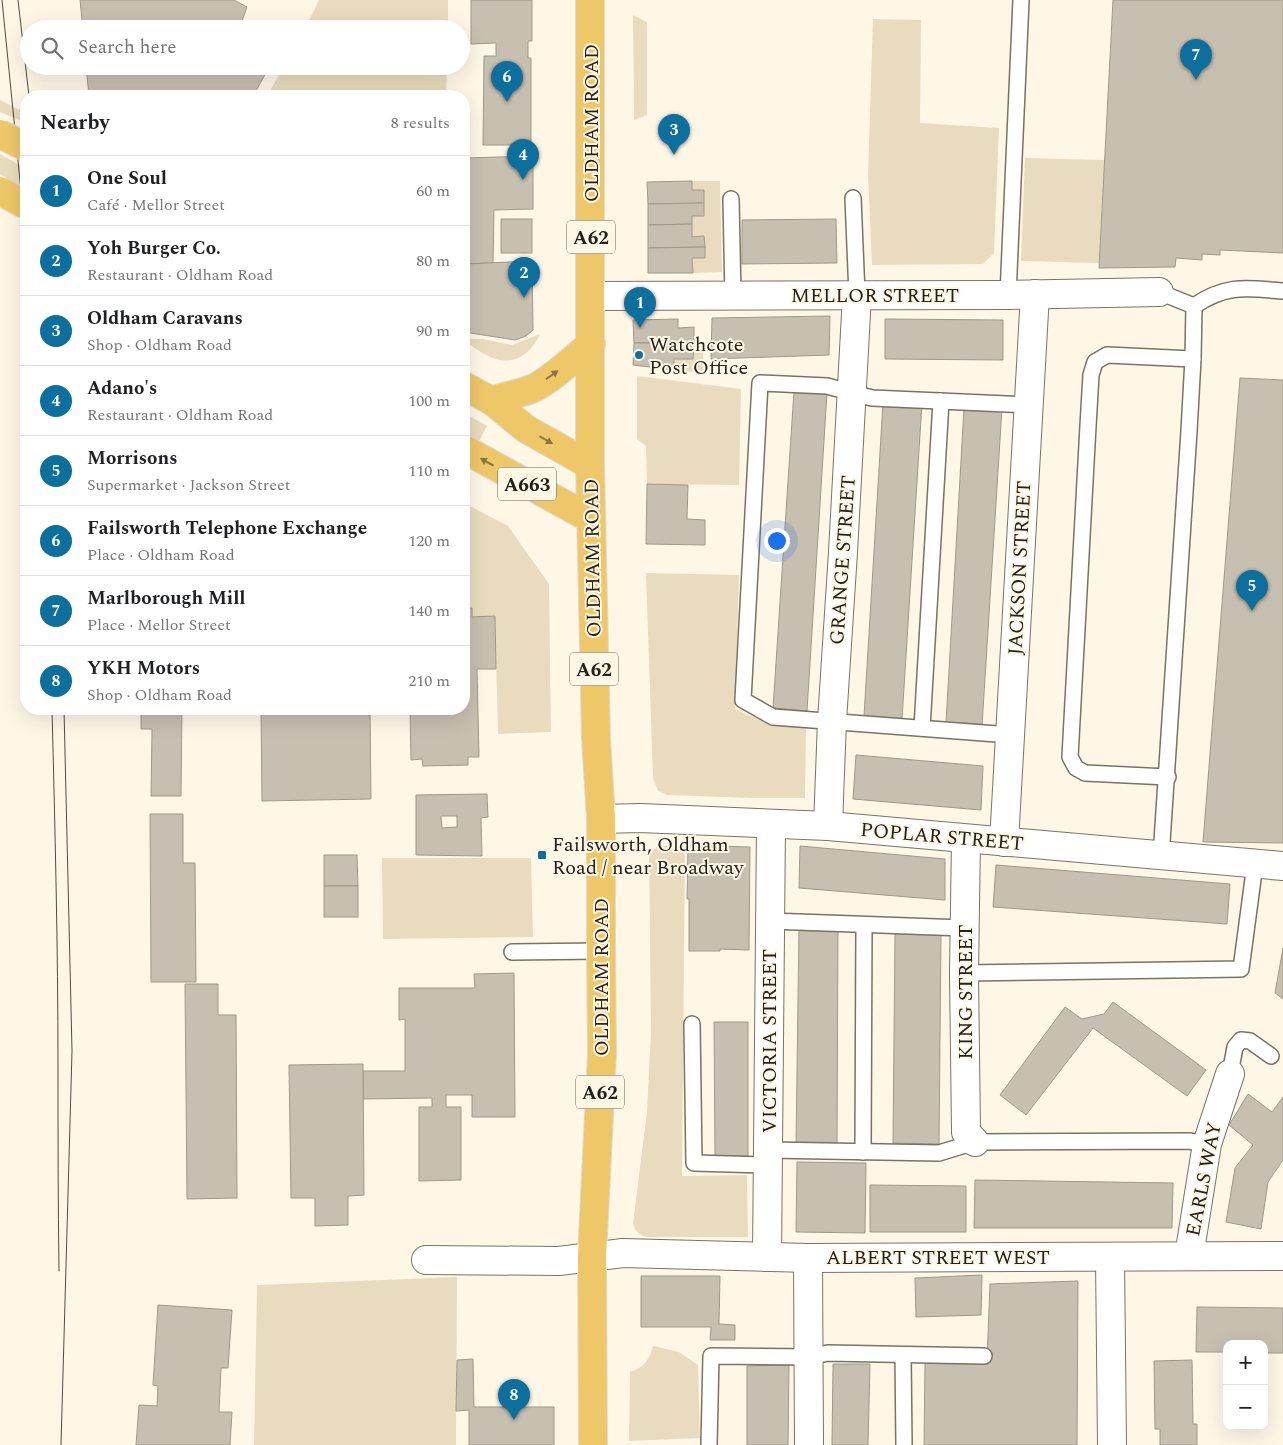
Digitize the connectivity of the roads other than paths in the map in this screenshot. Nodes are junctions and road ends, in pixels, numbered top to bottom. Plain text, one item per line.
1 (590, 0) edge
2 (1021, 0) edge
3 (0, 134) edge
4 (20, 144) edge
5 (0, 191) edge
6 (853, 198) dead end
7 (731, 199) dead end
8 (20, 203) edge
9 (1283, 291) edge
10 (1159, 292) joint
11 (857, 294) junction
12 (1035, 294) junction
13 (1008, 295) junction
14 (591, 296) junction
15 (732, 297) junction
16 (1194, 306) junction
17 (591, 344) junction
18 (1193, 359) junction
19 (470, 389) edge
20 (852, 392) junction
21 (940, 401) junction
22 (492, 402) junction
23 (1028, 405) junction
24 (470, 452) edge
25 (590, 465) junction
26 (591, 519) junction
27 (832, 720) junction
28 (922, 728) junction
29 (1010, 735) junction
30 (1168, 777) junction
31 (601, 819) junction
32 (771, 824) junction
33 (828, 826) junction
34 (966, 839) junction
35 (1004, 842) junction
36 (1161, 856) junction
37 (1255, 864) junction
38 (1283, 866) edge
39 (770, 921) junction
40 (864, 925) junction
41 (964, 928) junction
42 (602, 951) junction
43 (512, 952) dead end
44 (964, 973) junction
45 (692, 1024) dead end
46 (1271, 1056) dead end
47 (1230, 1074) joint
48 (975, 1142) junction
49 (1206, 1144) junction
50 (863, 1152) junction
51 (768, 1158) junction
52 (592, 1256) junction
53 (1189, 1256) junction
54 (1283, 1256) edge
55 (767, 1257) junction
56 (1110, 1257) junction
57 (808, 1258) junction
58 (426, 1260) dead end
59 (903, 1355) junction
60 (984, 1356) dead end
61 (809, 1357) junction
62 (593, 1445) edge
63 (710, 1445) edge
64 (809, 1445) edge
65 (904, 1445) edge
66 (1112, 1445) edge

1 - 14 highway, OLDHAM ROAD / A62
2 - 13 lane
3 - 4 highway, bridge
5 - 8 highway, bridge
6 - 11 lane
7 - 15 lane
9 - 16 lane
10 - 12 street, MELLOR STREET
10 - 16 lane
11 - 13 street, MELLOR STREET
11 - 15 street, MELLOR STREET
11 - 20 street, GRANGE STREET
12 - 13 street, MELLOR STREET
12 - 23 street, JACKSON STREET
14 - 15 street, MELLOR STREET
14 - 17 highway, OLDHAM ROAD / A62
16 - 18 lane
22 -> 17 highway
17 - 25 highway, OLDHAM ROAD / A62
18 - 30 lane
18 - 30 lane
19 - 22 highway, A663
20 - 21 lane
20 - 27 street, GRANGE STREET
20 - 27 lane
21 - 23 lane
21 - 28 lane
22 -> 25 highway, A663
23 - 29 street, JACKSON STREET
26 -> 24 highway, A663
25 - 26 highway, OLDHAM ROAD / A62
26 - 31 highway, OLDHAM ROAD / A62
27 - 28 lane
27 - 33 street, GRANGE STREET
28 - 29 lane
29 - 35 street, JACKSON STREET
30 - 36 lane
31 - 32 street, POPLAR STREET
31 - 42 highway, OLDHAM ROAD / A62
32 - 33 street, POPLAR STREET
32 - 39 street, VICTORIA STREET
33 - 34 street, POPLAR STREET
34 - 35 street, POPLAR STREET
34 - 41 street, KING STREET
35 - 36 street, POPLAR STREET
36 - 37 street, POPLAR STREET
37 - 38 street, POPLAR STREET
37 - 44 lane
39 - 40 lane
39 - 51 street, VICTORIA STREET
40 - 41 lane
40 - 50 lane
41 - 44 street, KING STREET
42 - 43 lane
42 - 52 highway, OLDHAM ROAD / A62
44 - 48 street, KING STREET
45 - 51 lane
46 - 47 lane
47 - 49 street, EARLS WAY
48 - 49 lane
48 - 50 lane
49 - 53 street, EARLS WAY
50 - 51 lane
51 - 55 street, VICTORIA STREET
52 - 55 street, ALBERT STREET WEST
52 - 58 street, ALBERT STREET WEST
52 - 62 highway, OLDHAM ROAD / A62
53 - 54 street, ALBERT STREET WEST
53 - 56 street, ALBERT STREET WEST
55 - 57 street, ALBERT STREET WEST
56 - 57 street, ALBERT STREET WEST
56 - 66 street
57 - 61 street
59 - 60 lane
59 - 61 lane
59 - 65 lane
61 - 63 lane
61 - 64 street

